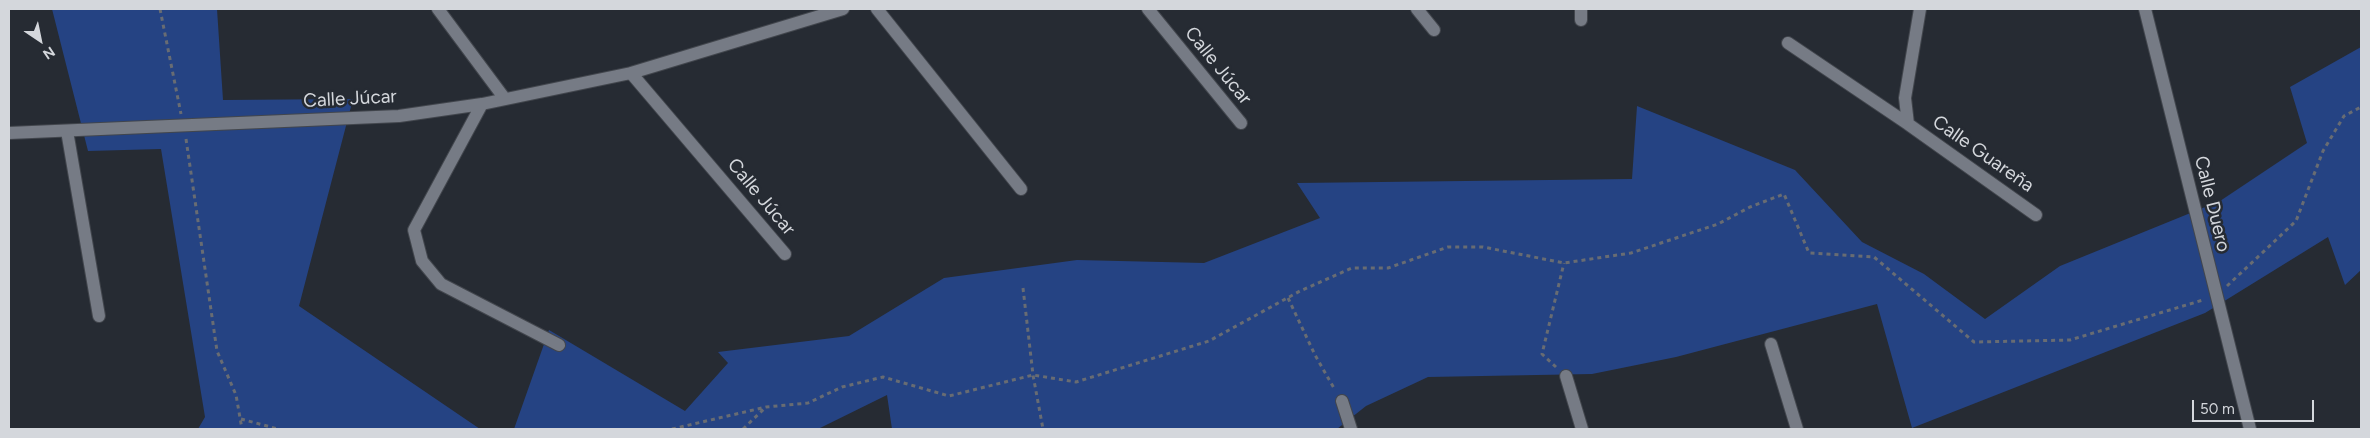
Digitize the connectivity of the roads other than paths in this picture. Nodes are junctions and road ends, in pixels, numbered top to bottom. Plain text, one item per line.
1 (438, 9) edge
2 (843, 9) edge
3 (876, 9) edge
4 (1148, 9) edge
5 (1417, 9) edge
6 (1920, 9) edge
7 (2145, 9) edge
8 (1434, 30) dead end
9 (1788, 43) dead end
10 (631, 73) junction
11 (505, 99) junction
12 (482, 104) junction
13 (1241, 124) dead end
14 (1908, 124) junction
15 (68, 131) junction
16 (9, 133) edge
17 (1021, 189) dead end
18 (2036, 215) dead end
19 (785, 254) dead end
20 (100, 316) dead end
21 (1771, 344) dead end
22 (559, 345) dead end
23 (1566, 376) road end
24 (1342, 401) road end
25 (1351, 429) edge
26 (1582, 429) edge
27 (1797, 429) edge
28 (2248, 429) edge

1 - 11 street
2 - 10 street, Calle Júcar
3 - 17 street
4 - 13 street, Calle Júcar
5 - 8 street
6 - 14 street, Calle Guareña
7 - 28 street, Calle Duero
9 - 14 street, Calle Guareña
10 - 11 street, Calle Júcar
10 - 19 street, Calle Júcar
11 - 12 street, Calle Júcar
12 - 15 street, Calle Júcar
12 - 22 street
14 - 18 street, Calle Guareña
15 - 16 street, Calle Júcar
15 - 20 street
21 - 27 street
23 - 26 street
24 - 25 street

